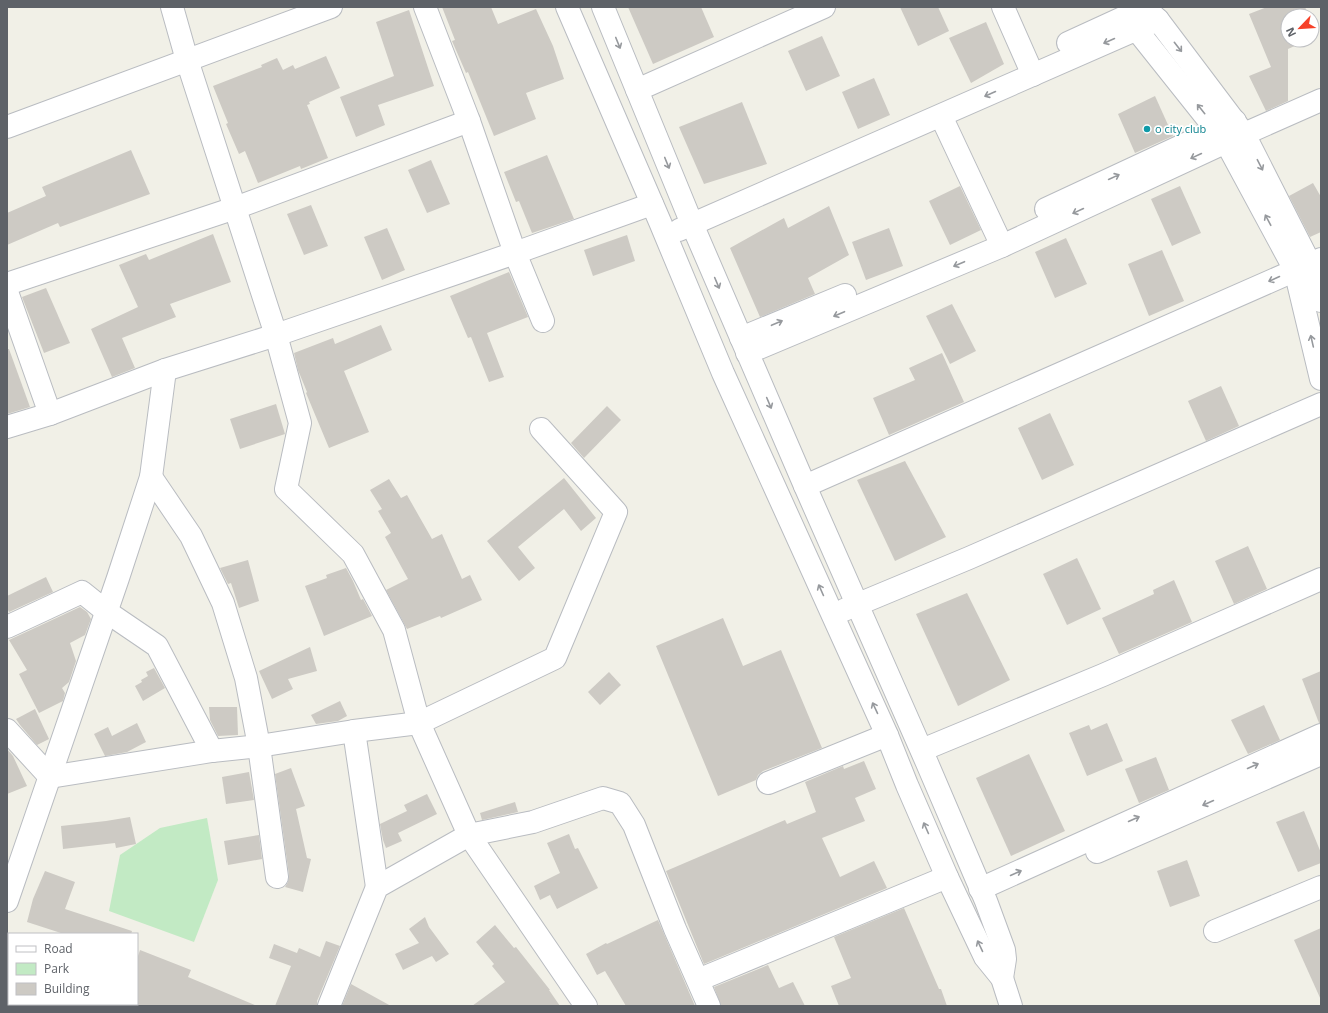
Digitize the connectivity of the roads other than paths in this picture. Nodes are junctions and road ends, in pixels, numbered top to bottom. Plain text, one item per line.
1 (172, 7) edge
2 (331, 7) edge
3 (425, 7) edge
4 (567, 7) edge
5 (603, 7) edge
6 (795, 7) edge
7 (824, 7) edge
8 (1003, 7) edge
9 (1144, 14) edge
10 (187, 60) junction
11 (1029, 68) junction
12 (635, 85) junction
13 (1321, 100) edge
14 (941, 116) junction
15 (469, 122) junction
16 (7, 127) edge
17 (1230, 131) junction
18 (235, 208) junction
19 (689, 218) junction
20 (659, 221) junction
21 (999, 239) junction
22 (515, 253) junction
23 (1304, 260) edge
24 (7, 284) edge
25 (7, 292) edge
26 (1321, 301) edge
27 (543, 321) dead end
28 (276, 335) junction
29 (744, 345) junction
30 (165, 370) junction
31 (1321, 379) edge
32 (1321, 404) edge
33 (50, 414) junction
34 (1321, 418) edge
35 (7, 427) edge
36 (541, 429) dead end
37 (151, 477) junction
38 (803, 483) junction
39 (118, 578) junction
40 (1321, 579) edge
41 (82, 592) junction
42 (1321, 594) edge
43 (859, 610) junction
44 (107, 612) junction
45 (834, 620) junction
46 (7, 627) edge
47 (419, 723) junction
48 (7, 730) edge
49 (354, 731) junction
50 (887, 735) junction
51 (1321, 735) edge
52 (259, 746) junction
53 (212, 751) junction
54 (1321, 754) edge
55 (924, 757) junction
56 (50, 778) junction
57 (768, 783) dead end
58 (469, 835) junction
59 (277, 877) dead end
60 (947, 877) junction
61 (377, 887) junction
62 (1321, 887) edge
63 (983, 895) junction
64 (7, 901) edge
65 (1215, 931) dead end
66 (1002, 978) junction
67 (698, 980) junction
68 (329, 1006) edge
69 (586, 1006) edge
70 (709, 1006) edge
71 (1012, 1006) edge

1 - 10 street
2 - 10 street
3 - 15 street
4 - 20 street
5 -> 12 street
6 - 12 street
7 - 12 street
8 - 11 street
9 - 11 street
9 - 17 street
10 - 16 street
10 - 18 street
11 -> 14 street
11 - 19 street
12 -> 19 street
13 - 17 street
14 - 19 street
14 - 21 street
15 - 18 street
15 - 22 street
17 - 21 street
17 - 23 street
18 - 24 street
18 - 28 street
19 - 20 street
19 -> 29 street
20 - 22 street
45 -> 20 street
21 - 29 street
22 - 27 street
22 - 28 street
23 - 26 street
31 -> 23 street
23 - 38 street
25 - 33 street
28 - 30 street
28 - 47 street
29 -> 38 street
30 - 33 street
30 - 37 street
32 - 43 street
33 - 35 street
34 - 43 street
36 - 47 street
37 - 39 street
37 - 52 street
38 - 43 street
39 - 41 street
39 - 44 street
40 - 55 street
41 - 44 street
41 - 46 street
42 - 55 street
43 - 45 street
43 - 55 street
44 - 53 street
44 - 56 street
50 -> 45 street
47 - 49 street
47 - 58 street
48 - 56 street
49 - 52 street
49 - 61 street
50 - 57 street
60 -> 50 street
63 -> 51 street
52 - 53 street
52 - 59 street
53 - 56 street
54 -> 63 street
55 - 63 street
56 - 64 street
58 - 61 street
58 - 67 street
58 - 69 street
66 -> 60 street
60 - 67 street
61 - 68 street
62 - 65 street
63 - 66 street
66 - 71 street
67 - 70 street

